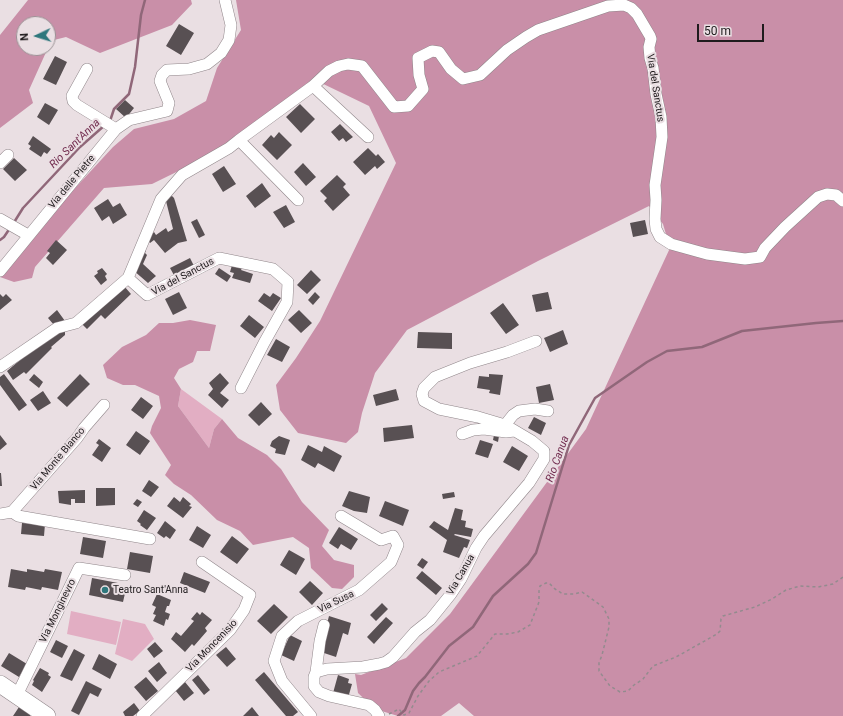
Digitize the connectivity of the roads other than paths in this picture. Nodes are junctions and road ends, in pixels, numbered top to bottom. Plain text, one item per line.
1 (225, 0) edge
2 (87, 69) dead end
3 (313, 86) junction
4 (114, 128) junction
5 (368, 137) dead end
6 (239, 140) junction
7 (298, 200) dead end
8 (843, 201) edge
9 (3, 221) edge
10 (26, 234) junction
11 (0, 271) edge
12 (128, 278) junction
13 (536, 341) dead end
14 (0, 367) edge
15 (241, 388) dead end
16 (104, 405) dead end
17 (548, 411) dead end
18 (509, 428) junction
19 (462, 434) dead end
20 (12, 512) junction
21 (0, 514) edge
22 (341, 516) dead end
23 (150, 540) dead end
24 (202, 562) dead end
25 (125, 575) dead end
26 (324, 625) dead end
27 (316, 672) junction
28 (0, 684) edge
29 (17, 695) junction
30 (47, 716) edge
31 (142, 716) edge
32 (311, 716) edge
33 (379, 716) edge

1 - 4 street, Via delle Pietre
2 - 4 street
3 - 5 street
3 - 6 street, Via del Sanctus
3 - 8 street, Via del Sanctus
4 - 10 street, Via delle Pietre
6 - 7 street
6 - 12 street, Via del Sanctus
9 - 10 street
10 - 11 street, Via delle Pietre
12 - 14 street, Via del Sanctus
12 - 15 street, Via del Sanctus
13 - 18 street, Via Canua
16 - 20 street, Via Monte Bianco
17 - 18 street
18 - 19 street
18 - 27 street, Via Canua
20 - 21 street
20 - 23 street
22 - 32 street, Via Susa
24 - 31 street, Via Moncenisio
25 - 29 street, Via Monginevro
26 - 27 street
27 - 33 street
28 - 29 main road
29 - 30 main road

